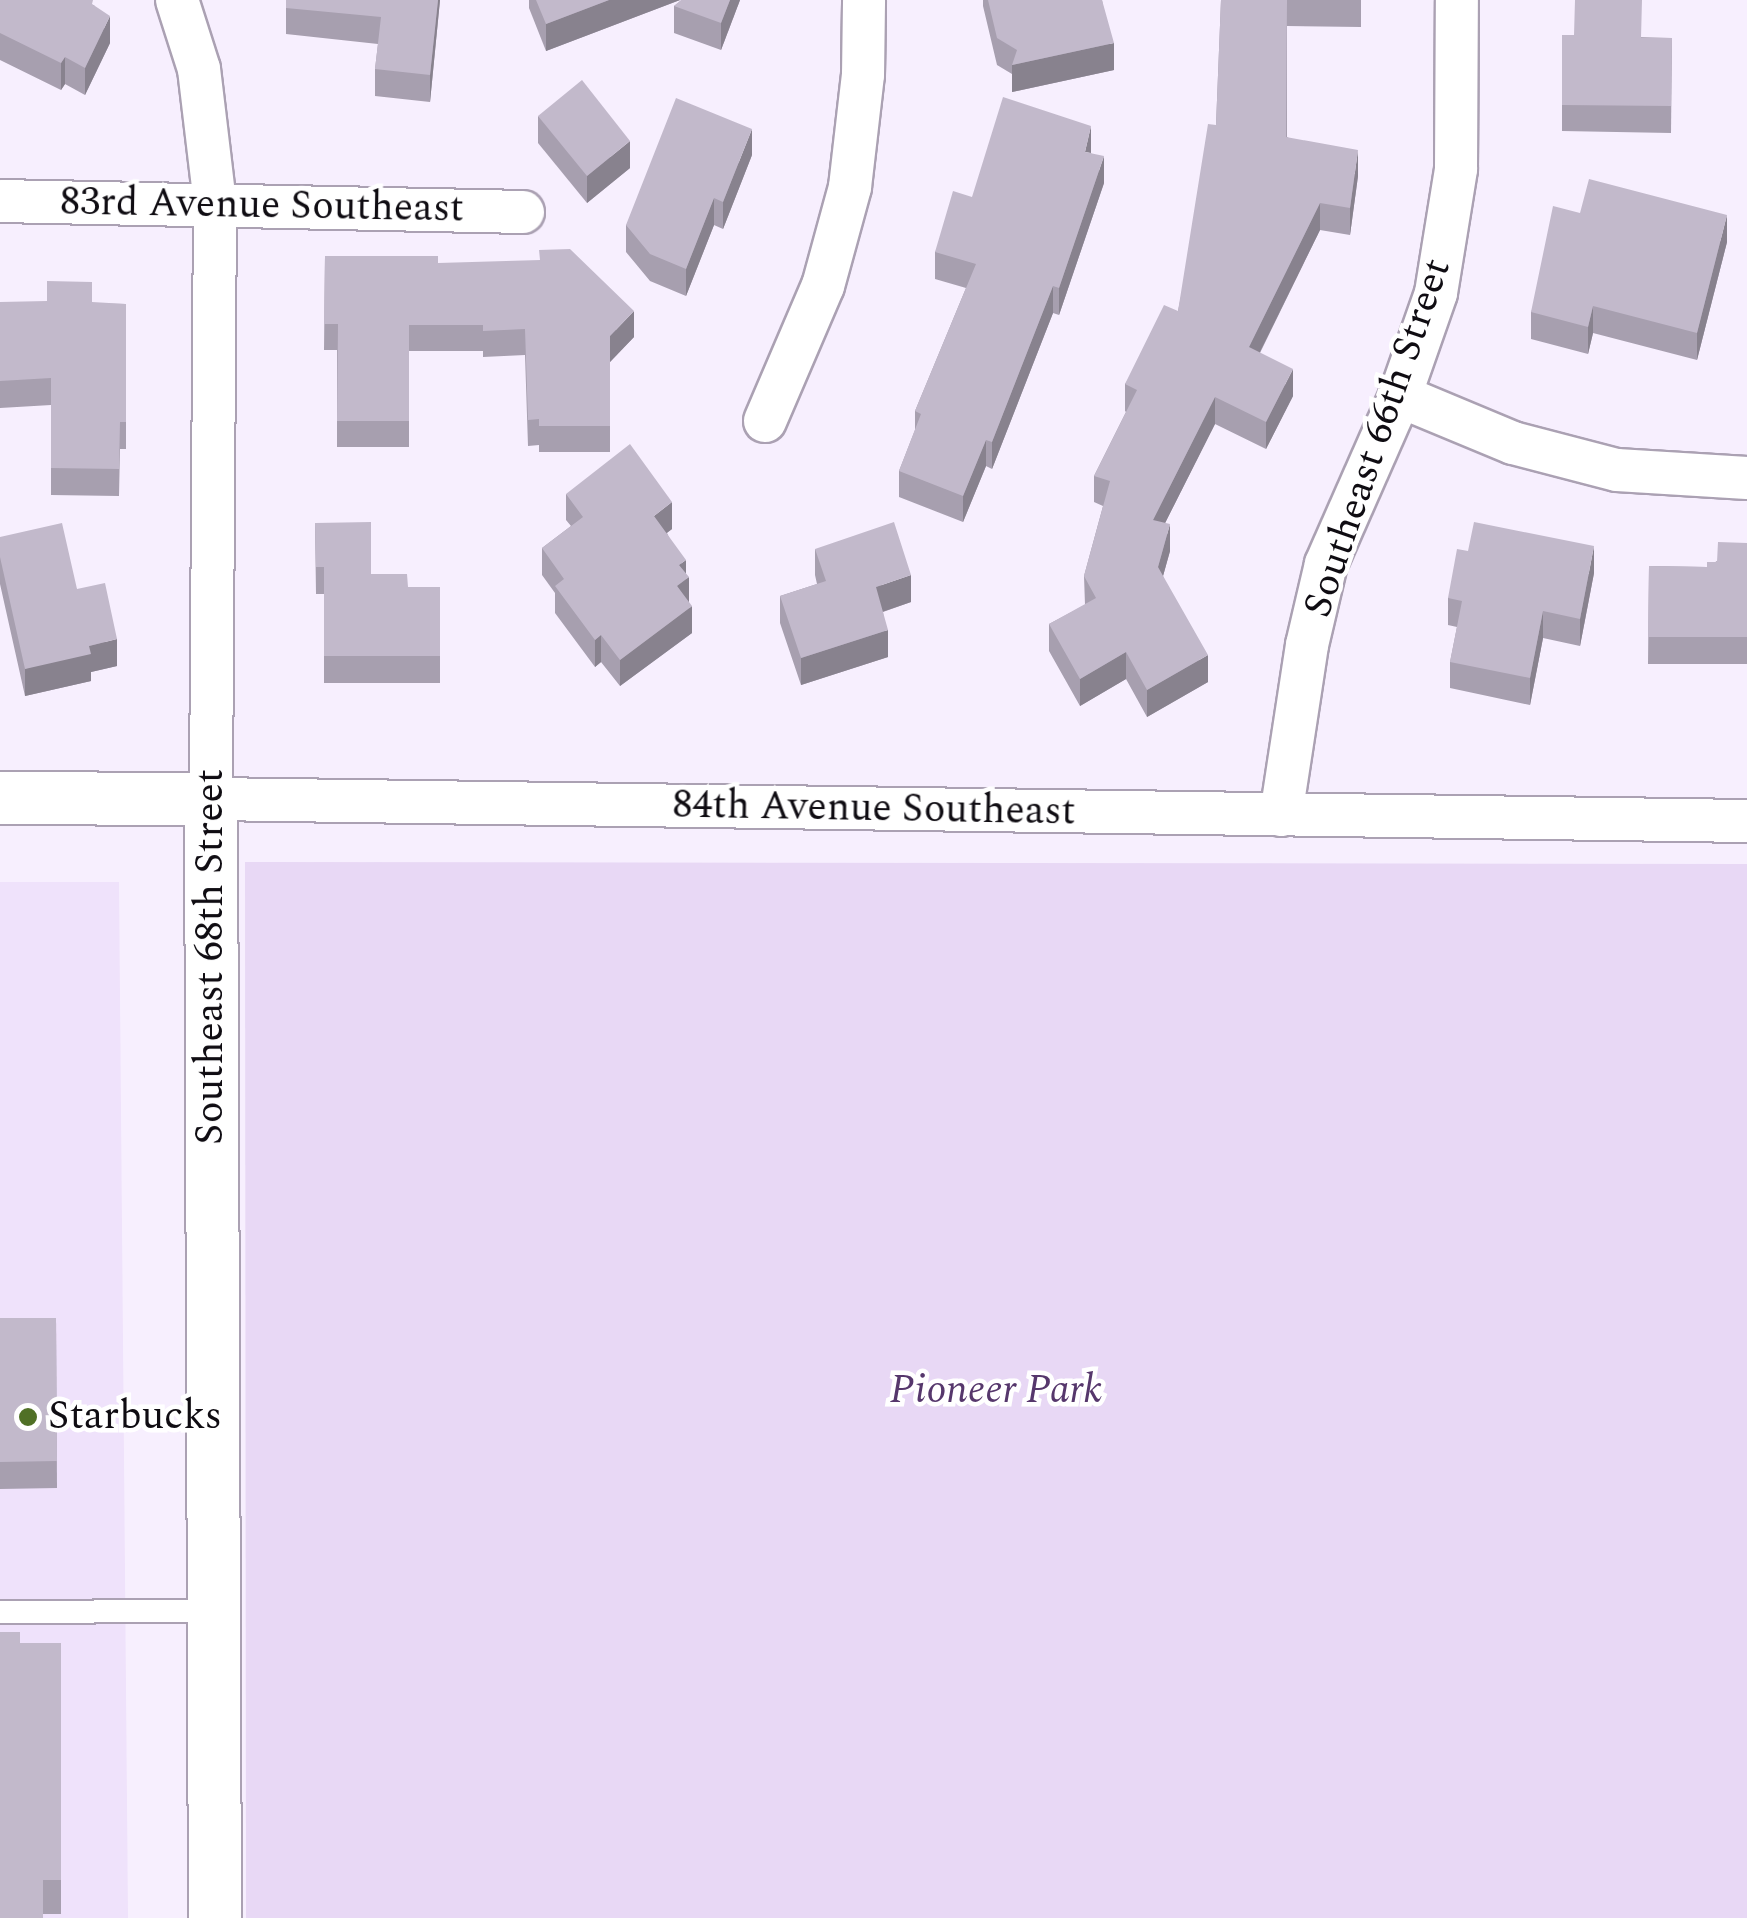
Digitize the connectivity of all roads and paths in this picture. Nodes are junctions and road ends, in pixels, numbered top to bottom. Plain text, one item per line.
1 (177, 0) edge
2 (864, 0) edge
3 (1457, 0) edge
4 (0, 201) edge
5 (215, 204) junction
6 (523, 212) dead end
7 (1400, 396) junction
8 (765, 422) dead end
9 (1747, 478) edge
10 (0, 798) edge
11 (211, 799) junction
12 (1281, 815) junction
13 (1747, 821) edge
14 (212, 1611) junction
15 (0, 1612) edge
16 (214, 1918) edge

1 - 5 street, Southeast 68th Street
2 - 8 street
3 - 7 street, Southeast 66th Street
4 - 5 street, 83rd Avenue Southeast
5 - 6 street, 83rd Avenue Southeast
5 - 11 street, Southeast 68th Street
7 - 9 street
7 - 12 street, Southeast 66th Street
10 - 11 street, 84th Avenue Southeast
11 - 12 street, 84th Avenue Southeast
11 - 14 street, Southeast 68th Street
12 - 13 street, 84th Avenue Southeast
14 - 15 lane
14 - 16 street, Southeast 68th Street

